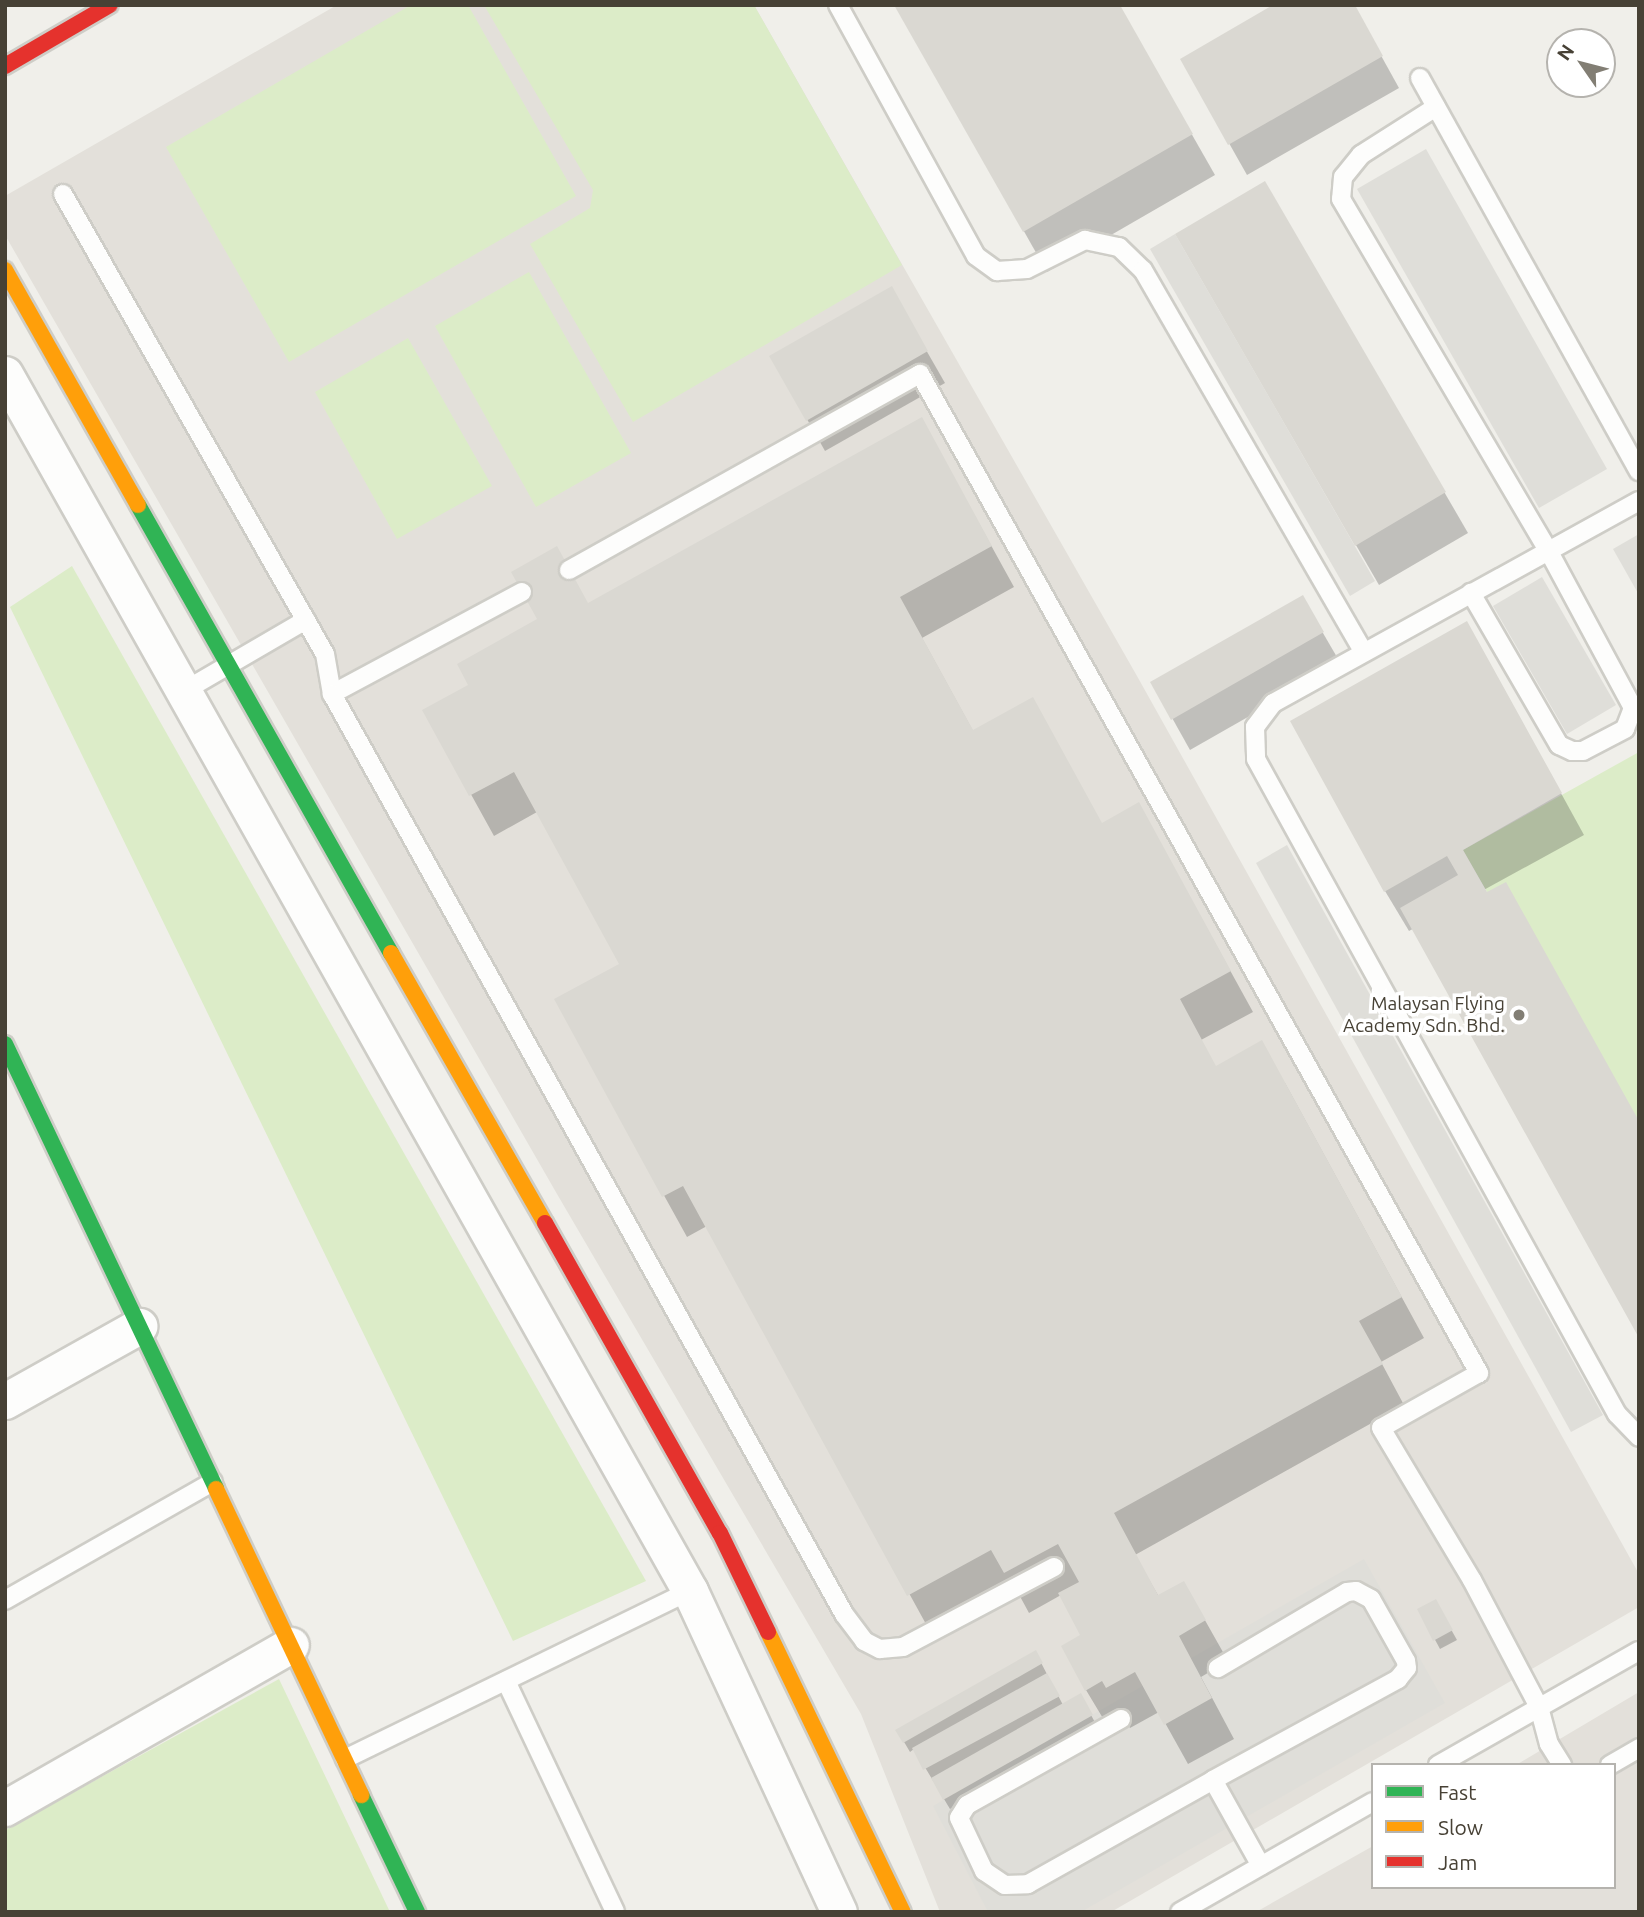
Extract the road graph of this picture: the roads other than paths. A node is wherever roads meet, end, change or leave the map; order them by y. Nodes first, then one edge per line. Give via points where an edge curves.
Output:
1 (110, 5) edge
2 (838, 5) edge
3 (5, 66) edge
4 (1420, 78) dead end
5 (1436, 107) junction
6 (63, 194) dead end
7 (5, 270) edge
8 (5, 374) edge
9 (1639, 471) edge
10 (1639, 501) edge
11 (1548, 550) junction
12 (569, 570) dead end
13 (522, 592) dead end
14 (1471, 593) junction
15 (306, 620) junction
16 (1363, 651) junction
17 (228, 664) junction
18 (184, 691) junction
19 (331, 694) junction
20 (5, 1044) edge
21 (139, 1326) junction
22 (5, 1401) edge
23 (1639, 1437) edge
24 (213, 1482) junction
25 (1054, 1567) dead end
26 (690, 1591) junction
27 (5, 1600) edge
28 (291, 1645) junction
29 (1639, 1651) edge
30 (1218, 1668) dead end
31 (506, 1681) junction
32 (1539, 1707) junction
33 (1121, 1719) dead end
34 (1639, 1748) edge
35 (345, 1759) junction
36 (1441, 1763) edge
37 (1561, 1763) edge
38 (1613, 1763) edge
39 (1213, 1780) junction
40 (1371, 1803) edge
41 (5, 1808) edge
42 (1261, 1866) junction
43 (417, 1912) edge
44 (615, 1912) edge
45 (839, 1912) edge
46 (903, 1912) edge
47 (1180, 1912) edge

1 - 3 street
2 - 16 lane via 976,256 997,271 1027,269 1085,240 1119,247 1143,270
4 - 5 lane
5 - 9 lane
5 - 11 lane via 1361,155 1343,177 1341,199
6 - 15 lane
7 - 17 street
8 - 18 street
10 - 11 lane
11 - 14 lane
11 - 14 lane via 1633,708 1625,729 1583,751 1559,745
12 - 32 lane via 920,374 1479,1373 1381,1428 1472,1580
13 - 19 lane
14 - 16 lane
15 - 17 lane
15 - 19 lane via 326,654
16 - 23 lane via 1273,703 1255,727 1256,759 1617,1414
17 - 18 lane
17 - 46 street via 720,1534
18 - 26 street
19 - 25 lane via 837,1602 864,1642 880,1649 903,1647
20 - 21 street
21 - 22 street
21 - 24 street
24 - 27 lane
24 - 28 street
26 - 31 lane
26 - 45 street
28 - 35 street
28 - 41 street
29 - 32 lane
30 - 39 lane via 1347,1592 1356,1591 1371,1599 1407,1668 1398,1679
31 - 35 lane
31 - 44 lane
32 - 36 lane
32 - 37 lane via 1549,1744
33 - 39 lane via 967,1805 959,1818 984,1871 1005,1885 1028,1884
34 - 38 lane
35 - 43 street
39 - 42 lane
40 - 42 lane
42 - 47 lane

